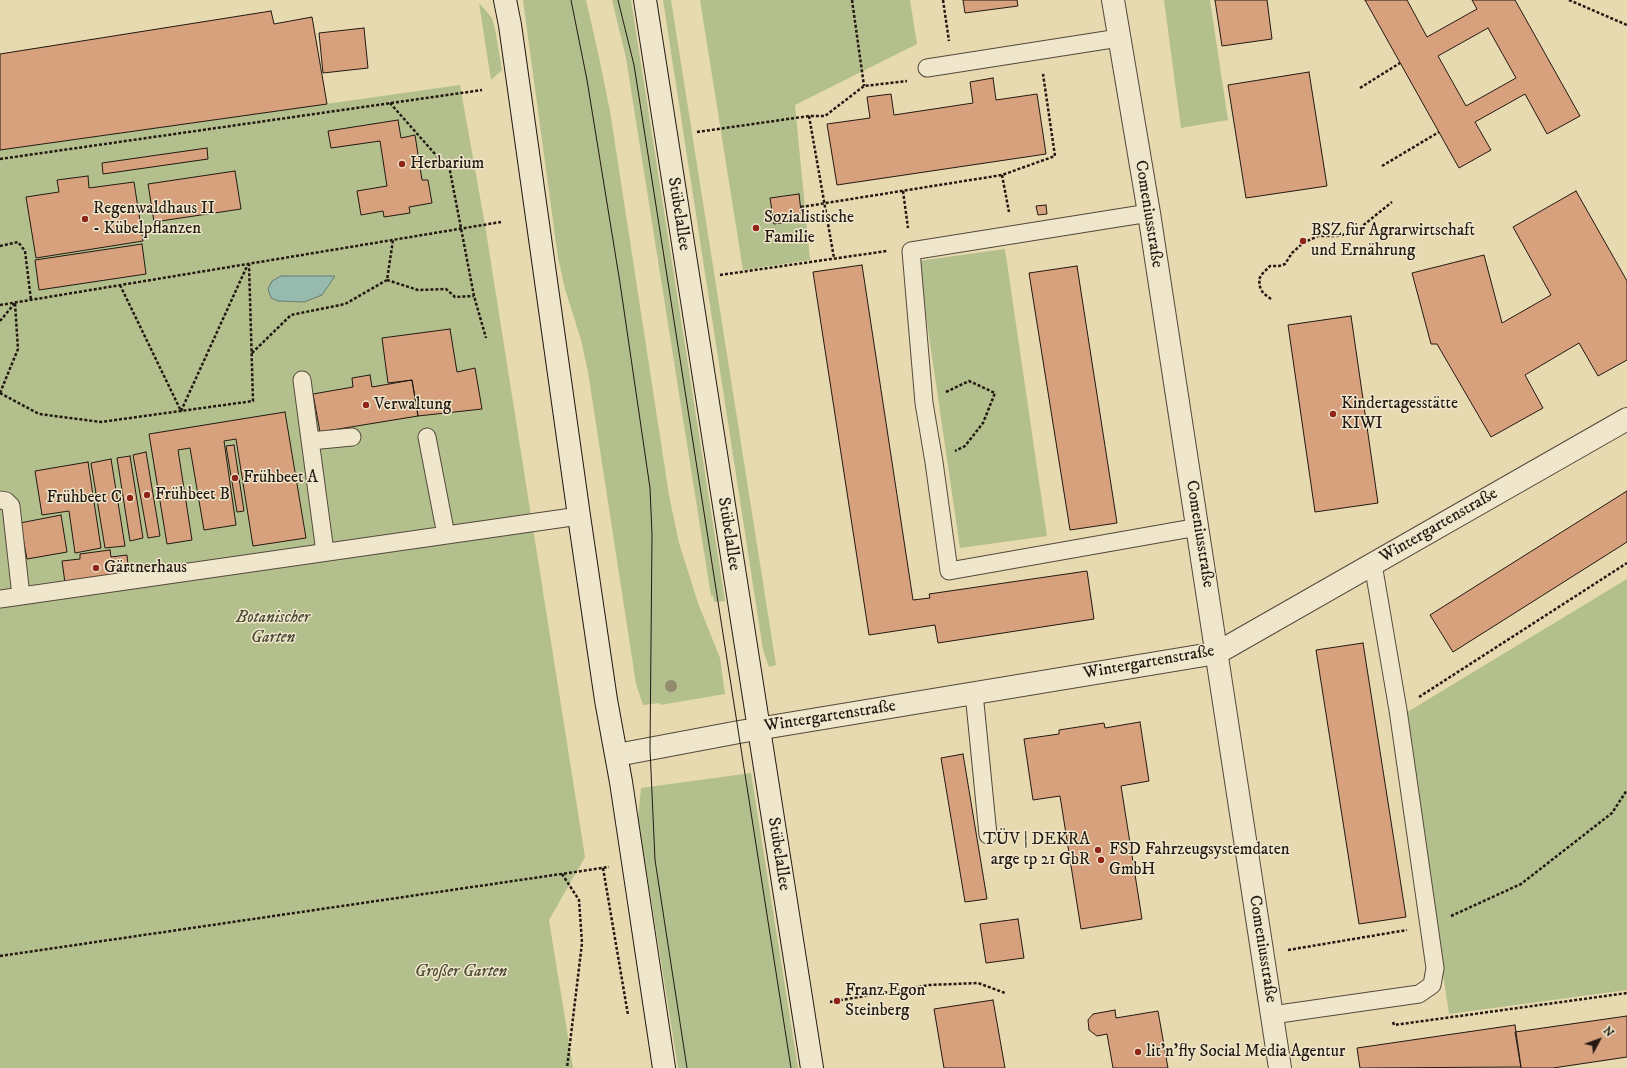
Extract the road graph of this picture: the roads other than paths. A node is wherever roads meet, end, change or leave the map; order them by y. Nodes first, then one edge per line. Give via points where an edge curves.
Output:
1 (505, 0) edge
2 (645, 0) edge
3 (1113, 0) edge
4 (1119, 38) junction
5 (928, 68) dead end
6 (1149, 213) junction
7 (302, 380) dead end
8 (1627, 419) edge
9 (427, 436) dead end
10 (352, 437) dead end
11 (310, 441) junction
12 (0, 500) edge
13 (579, 516) junction
14 (1198, 527) junction
15 (446, 535) junction
16 (325, 552) junction
17 (1372, 564) junction
18 (21, 596) junction
19 (0, 599) edge
20 (1217, 653) junction
21 (974, 693) junction
22 (759, 729) junction
23 (617, 755) junction
24 (988, 836) dead end
25 (1272, 1015) junction
26 (664, 1068) edge
27 (812, 1068) edge
28 (1280, 1068) edge

1 - 13 street
2 - 22 street, Stübelallee
3 - 4 street, Comeniusstraße
4 - 5 lane
4 - 6 street, Comeniusstraße
6 - 14 street, Comeniusstraße
6 - 14 lane via 911,250 924,403 949,571
7 - 11 lane
8 - 17 street, Wintergartenstraße
9 - 15 lane
10 - 11 lane
11 - 16 lane
12 - 18 lane via 11,506
13 - 15 lane
13 - 23 street via 606,700
14 - 20 street, Comeniusstraße
15 - 16 lane
16 - 18 lane
17 - 20 street, Wintergartenstraße
17 - 25 lane via 1398,710 1435,968 1432,985 1419,994
18 - 19 lane
20 - 21 street, Wintergartenstraße
20 - 25 street, Comeniusstraße
21 - 22 street, Wintergartenstraße
21 - 24 lane
22 - 23 street, Wintergartenstraße
22 - 27 street, Stübelallee
23 - 26 street
25 - 28 street, Comeniusstraße

